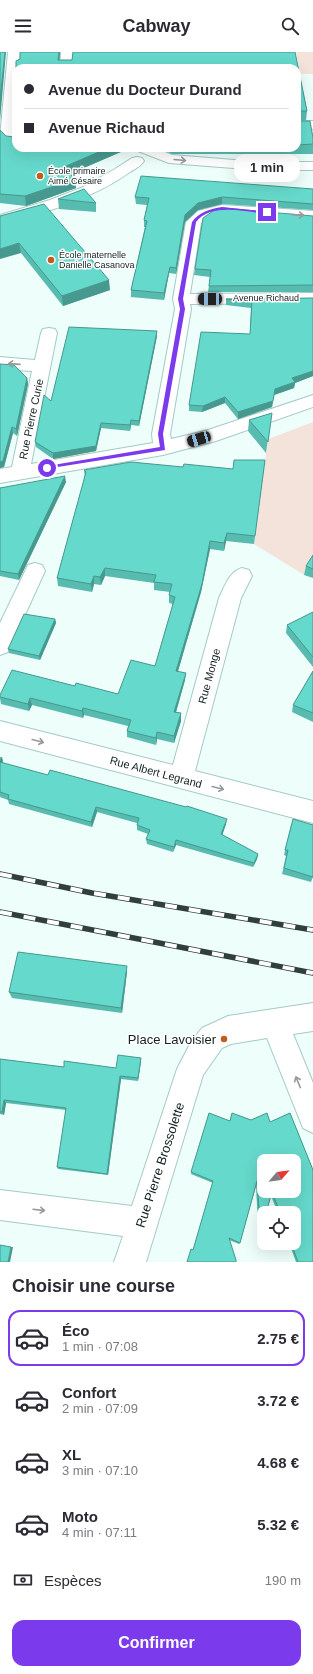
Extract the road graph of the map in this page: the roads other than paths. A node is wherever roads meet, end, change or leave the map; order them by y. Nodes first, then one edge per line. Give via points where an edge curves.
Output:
1 (14, 52) edge
2 (68, 52) edge
3 (13, 64) edge
4 (66, 64) edge
5 (12, 76) edge
6 (301, 125) edge
7 (313, 125) edge
8 (12, 140) edge
9 (135, 152) edge
10 (106, 164) dead end
11 (313, 166) edge
12 (0, 207) edge
13 (313, 216) edge
14 (0, 220) edge
15 (313, 298) edge
16 (181, 299) junction
17 (49, 333) dead end
18 (0, 363) edge
19 (42, 366) junction
20 (313, 401) edge
21 (163, 448) junction
22 (20, 473) junction
23 (0, 476) edge
24 (35, 571) dead end
25 (242, 576) dead end
26 (0, 646) edge
27 (0, 732) edge
28 (181, 779) junction
29 (313, 812) edge
30 (313, 1017) edge
31 (275, 1024) junction
32 (313, 1118) edge
33 (0, 1205) edge
34 (141, 1223) junction
35 (130, 1262) edge

1 - 3 street
2 - 4 street
5 - 8 street via 7,137
6 - 7 street
9 -> 11 street via 169,159 259,166
9 - 14 street via 111,179 56,203
10 - 12 street via 71,184
16 -> 13 street via 194,222 199,216 222,209
15 - 16 street, Avenue Richaud
16 - 21 street via 183,309 161,434
17 - 19 street, Rue Pierre Curie
19 -> 18 street, Rue Pierre Curie
19 - 22 street, Rue Pierre Curie
20 - 21 street via 209,436
21 - 22 street
22 - 23 street
24 - 26 street
25 - 28 street, Rue Monge via 230,598
27 -> 28 street, Rue Albert Legrand
28 -> 29 street, Rue Albert Legrand
30 - 31 street
32 -> 31 street
31 - 34 street, Rue Pierre Brossolette via 228,1030 212,1038 201,1052 191,1068
33 -> 34 street
34 - 35 street, Rue Pierre Brossolette

